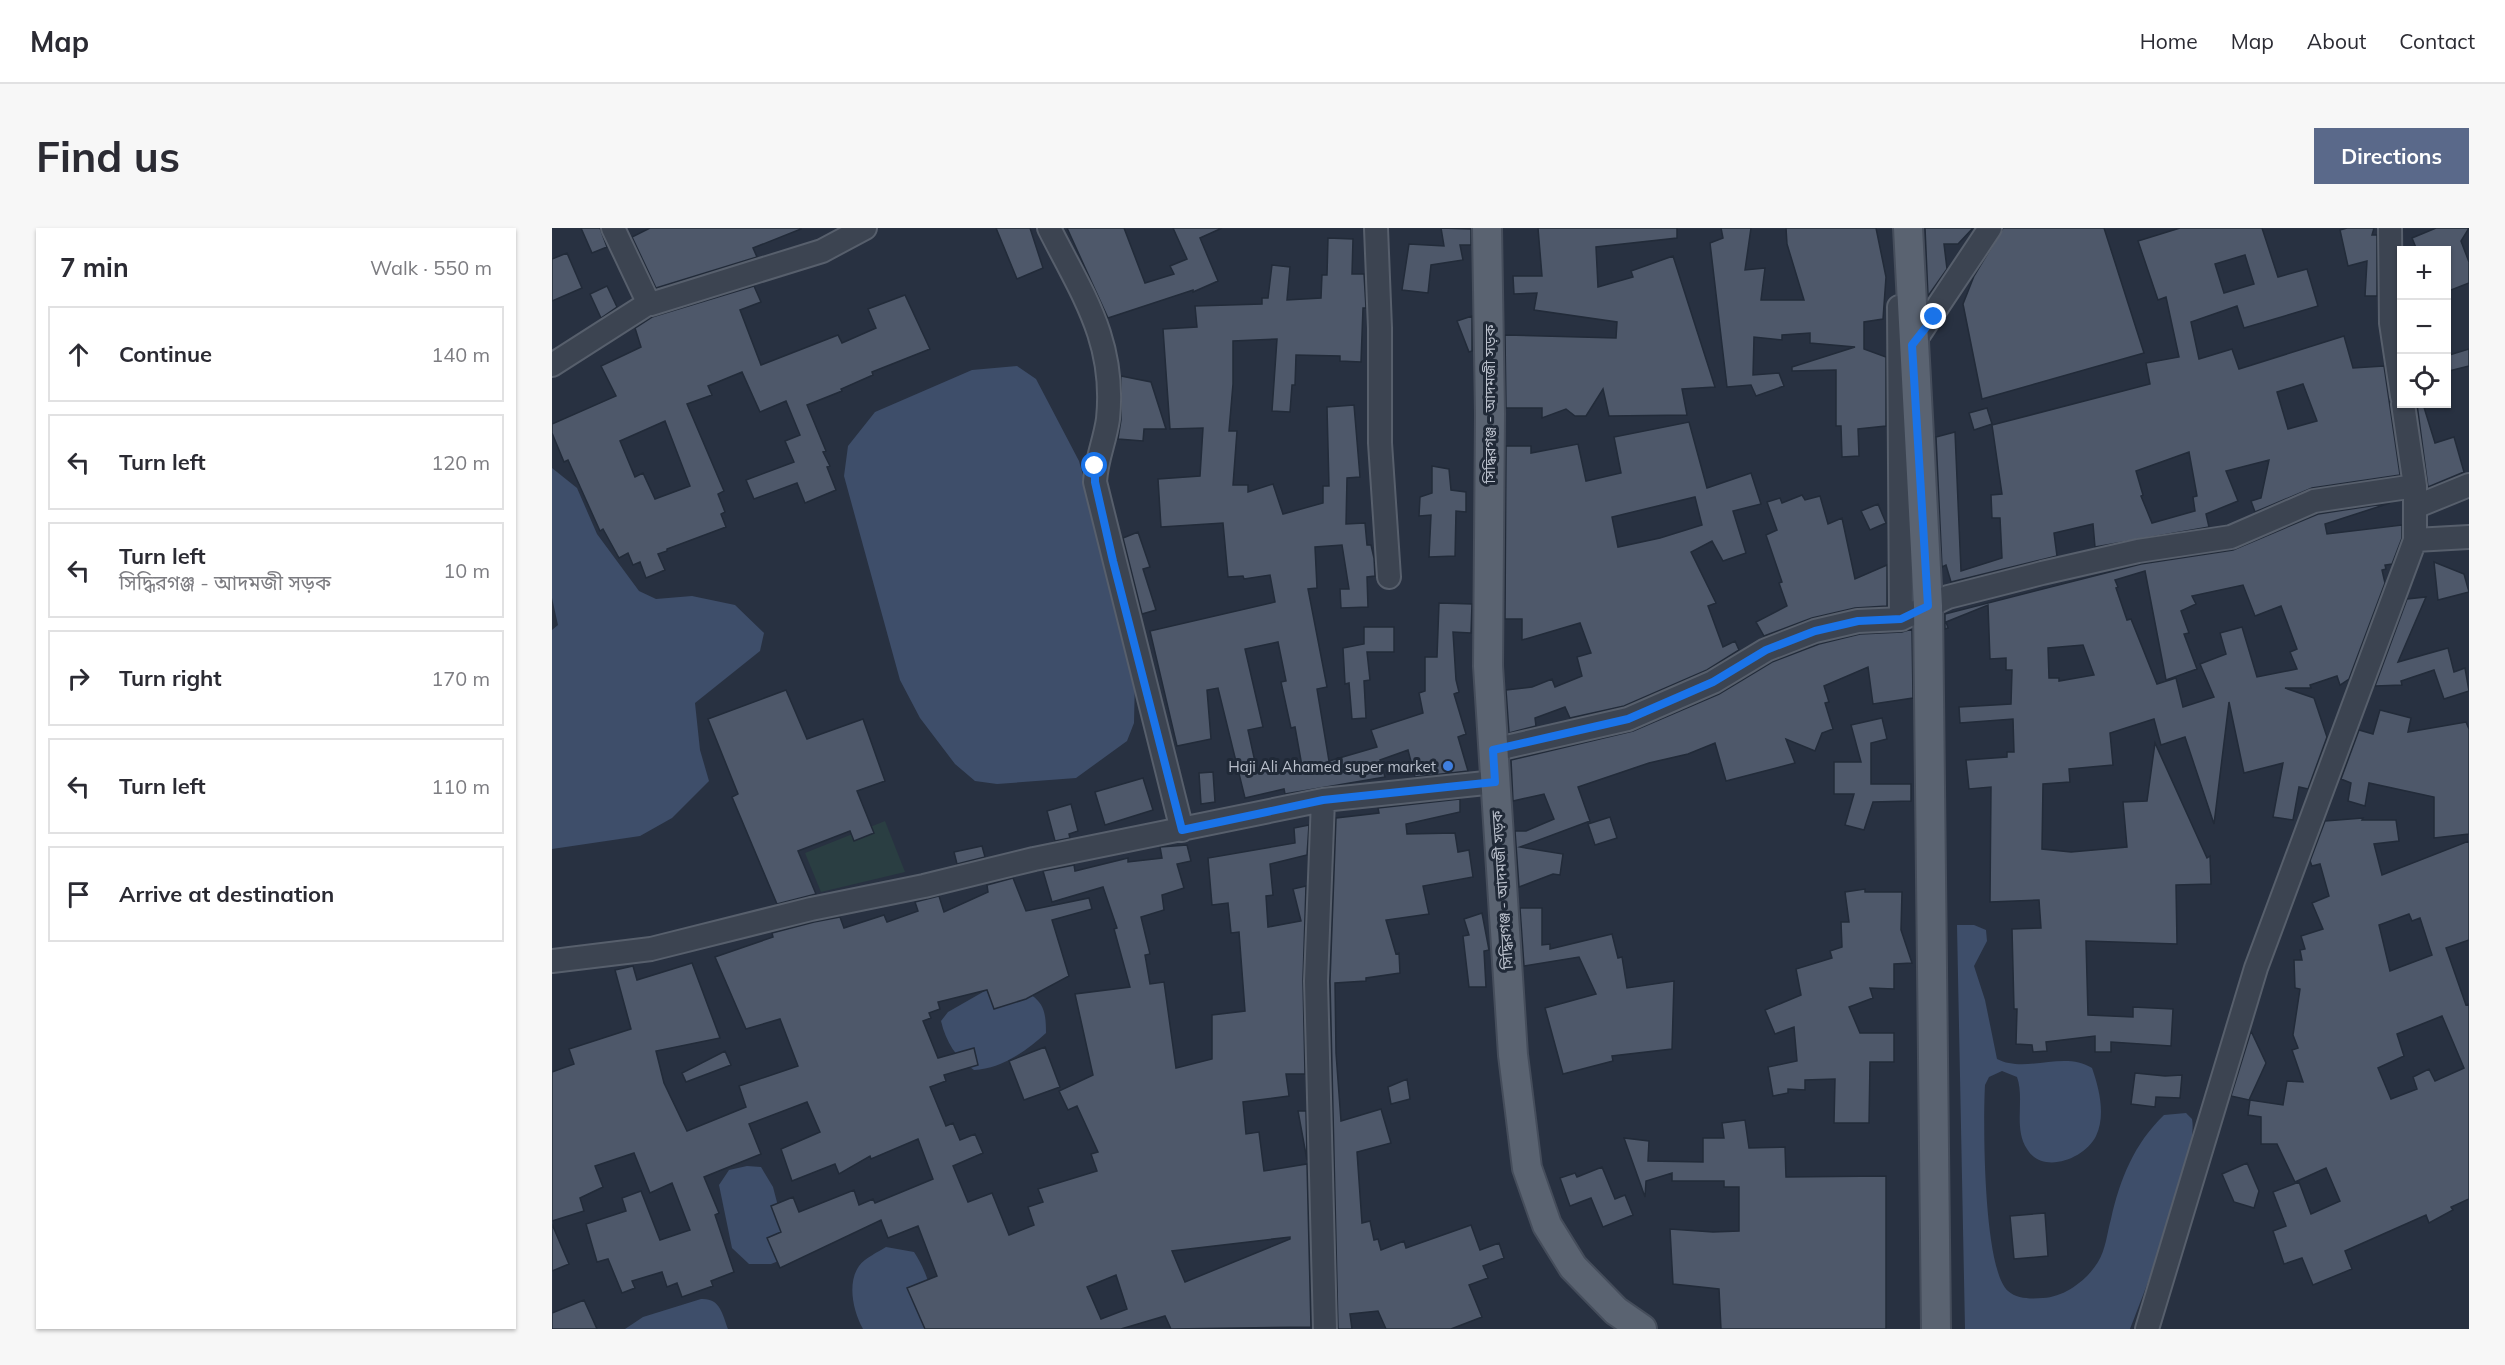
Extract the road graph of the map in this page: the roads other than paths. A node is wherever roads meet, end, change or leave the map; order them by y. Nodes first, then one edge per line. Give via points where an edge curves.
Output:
1 (613, 228) edge
2 (865, 228) edge
3 (1049, 228) edge
4 (1376, 228) edge
5 (1487, 228) edge
6 (1897, 228) edge
7 (1908, 228) edge
8 (1990, 228) edge
9 (2390, 228) edge
10 (649, 303) junction
11 (1912, 345) junction
12 (2397, 363) edge
13 (552, 365) edge
14 (2404, 408) edge
15 (2469, 485) edge
16 (2415, 497) junction
17 (2415, 540) junction
18 (2465, 542) edge
19 (1389, 577) dead end
20 (1928, 606) junction
21 (1901, 619) junction
22 (1493, 750) junction
23 (1495, 782) junction
24 (1323, 800) junction
25 (1182, 830) junction
26 (552, 961) edge
27 (1320, 1327) edge
28 (1642, 1329) edge
29 (1936, 1329) edge
30 (2146, 1329) edge

1 - 10 street
2 - 10 street via 822,250
3 - 25 street via 1102,338 1108,417 1104,444 1095,466 1095,482
4 - 19 street via 1380,443
5 - 22 main road, সিদ্ধিরগঞ্জ - আদমজী সড়ক via 1488,666
6 - 21 street
7 - 11 main road
8 - 11 street
9 - 12 street via 2391,323
10 - 13 street
11 - 20 main road
14 - 16 street
15 - 16 street
16 - 17 street
16 - 20 street via 2314,501 2231,537 2138,551 1948,597
17 - 18 street
17 - 30 street via 2256,968
20 - 21 street
20 - 29 main road
21 - 22 street via 1858,621 1815,631 1766,650 1713,682 1628,719
22 - 23 main road, সিদ্ধিরগঞ্জ - আদমজী সড়ক
23 - 24 street
23 - 28 main road, সিদ্ধিরগঞ্জ - আদমজী সড়ক via 1513,1055 1527,1168 1547,1225 1573,1267 1616,1311
24 - 25 street
24 - 27 street via 1316,981
25 - 26 street via 1034,859 651,949

